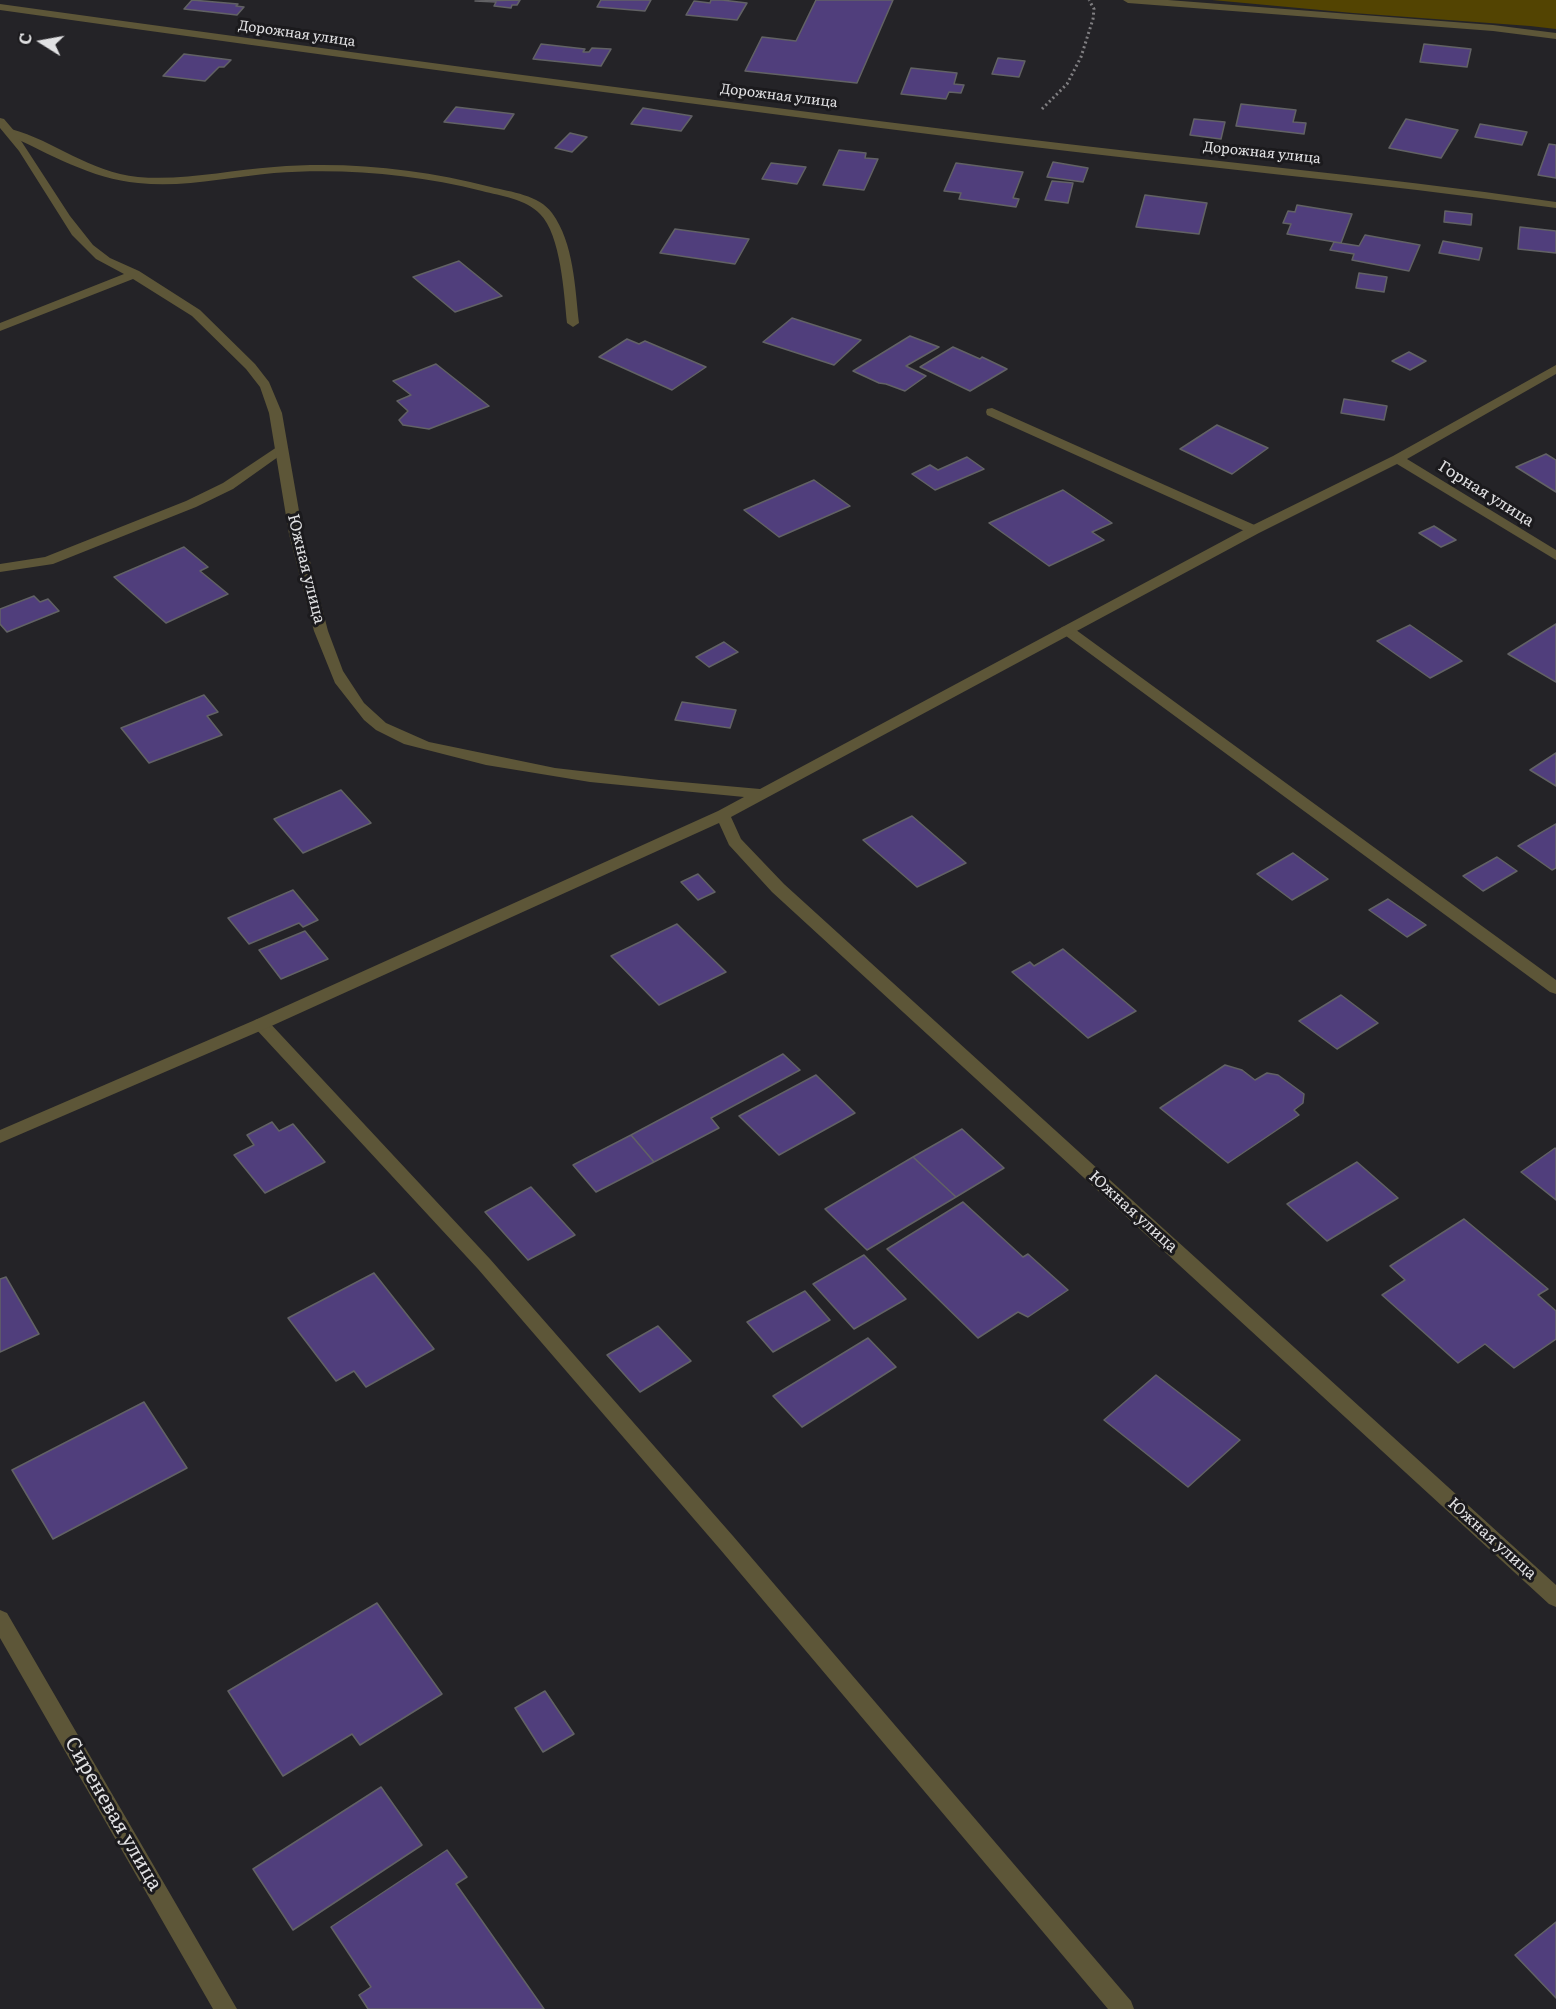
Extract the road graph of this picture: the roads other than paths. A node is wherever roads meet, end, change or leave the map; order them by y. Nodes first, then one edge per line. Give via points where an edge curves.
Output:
1 (1128, 0) edge
2 (0, 7) edge
3 (1556, 36) edge
4 (0, 122) edge
5 (11, 132) junction
6 (1556, 205) edge
7 (135, 274) junction
8 (573, 323) dead end
9 (0, 327) edge
10 (1556, 369) edge
11 (992, 412) dead end
12 (280, 449) junction
13 (1398, 459) junction
14 (1254, 530) junction
15 (1556, 556) edge
16 (0, 568) edge
17 (1066, 630) junction
18 (764, 794) junction
19 (723, 815) junction
20 (1556, 988) edge
21 (261, 1024) junction
22 (0, 1137) edge
23 (1556, 1598) edge
24 (0, 1619) edge
25 (226, 2009) edge
26 (1123, 2009) edge

1 - 3 street
2 - 6 street, Дорожная улица via 993,138 1417,185
4 - 5 street, Южная улица
5 - 7 street, Южная улица via 80,236 104,259
5 - 8 street via 101,172 138,180 349,169 443,179 506,194 548,214 568,278
7 - 9 street
7 - 12 street, Южная улица via 194,311 252,368 270,395
10 - 13 street
11 - 14 street
12 - 16 street via 228,486 191,504 48,561
12 - 18 street, Южная улица via 302,562 333,664 357,704 379,725 442,751 563,774
13 - 14 street
13 - 15 street, Горная улица
14 - 17 street
17 - 18 street
17 - 20 street
18 - 19 street
19 - 21 street
19 - 23 street, Южная улица via 734,841 778,888
21 - 22 street
21 - 26 street via 484,1264
24 - 25 street, Сиреневая улица

